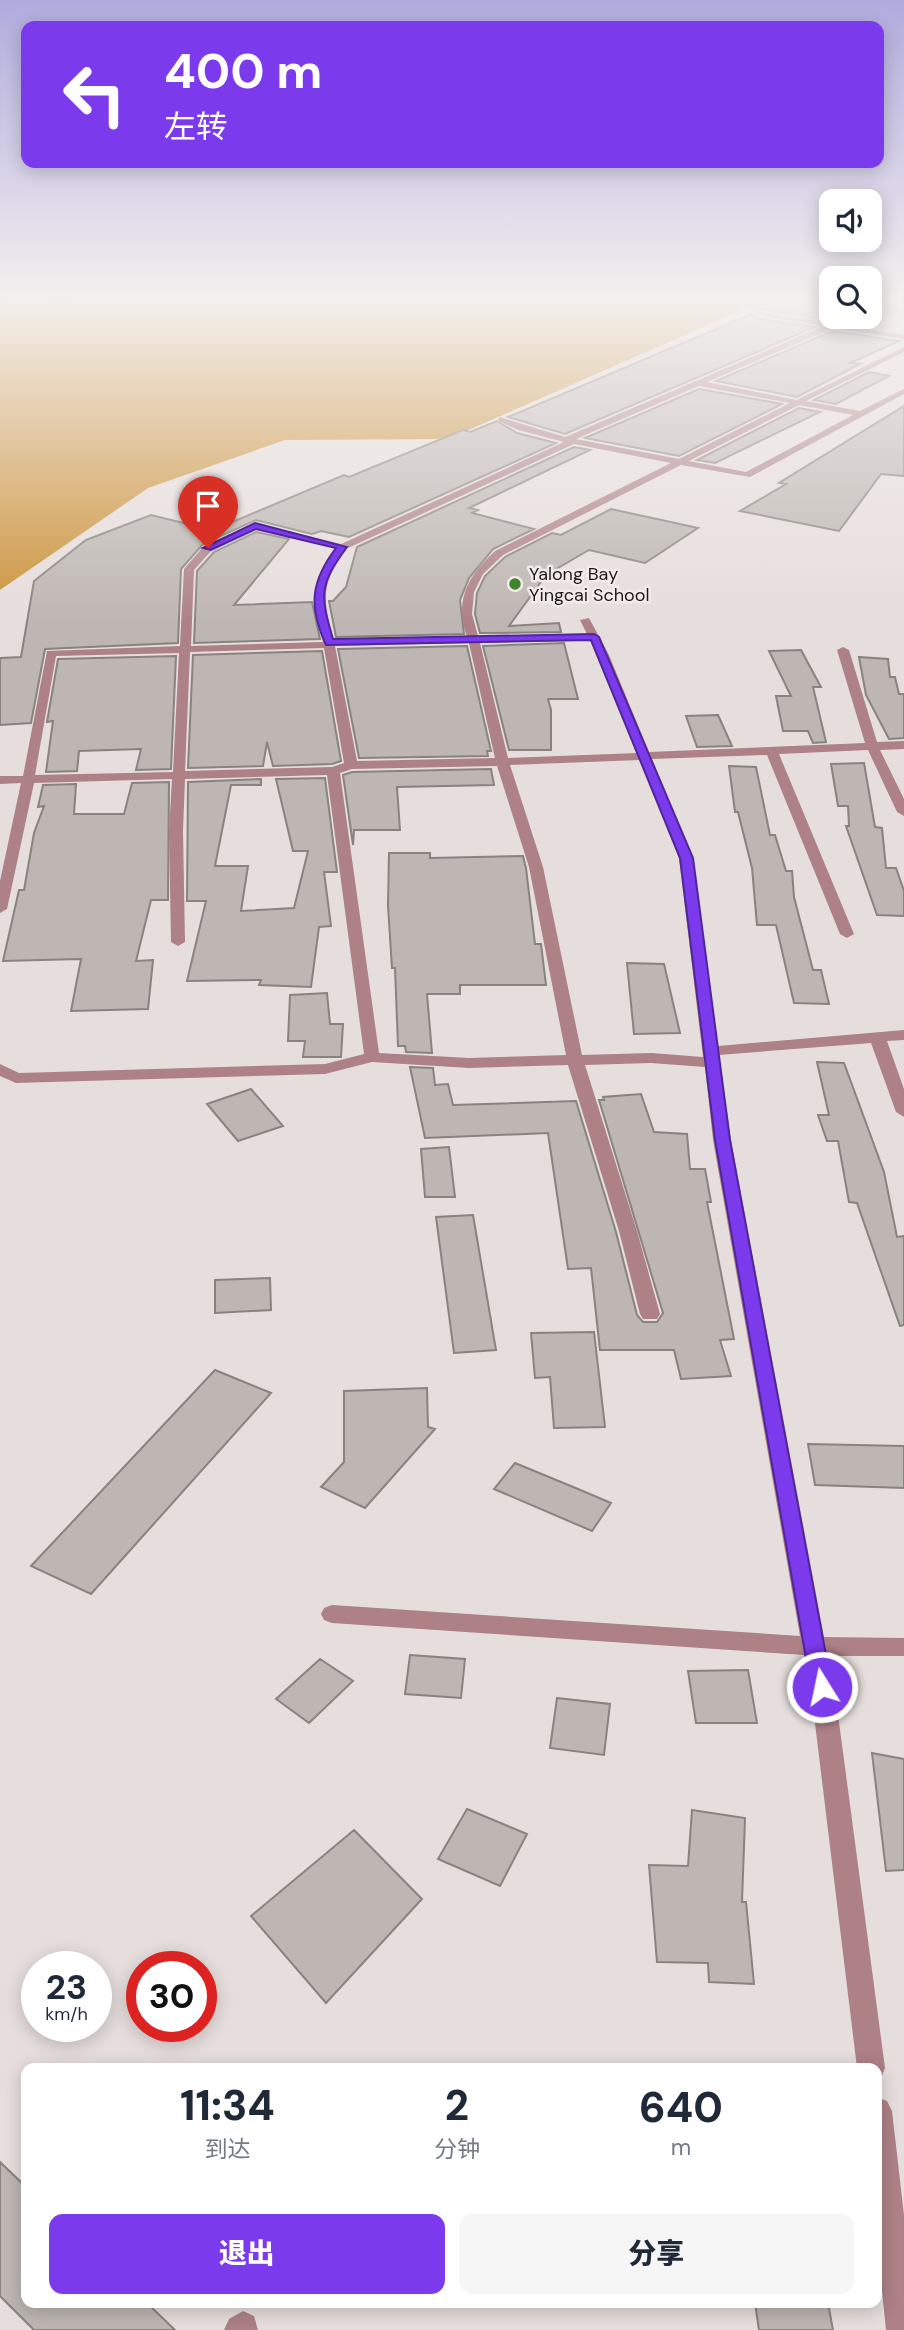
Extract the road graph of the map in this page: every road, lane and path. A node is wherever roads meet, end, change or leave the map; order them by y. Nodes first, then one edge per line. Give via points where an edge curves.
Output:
1 (644, 407) edge
2 (792, 407) edge
3 (820, 407) edge
4 (874, 407) edge
5 (860, 414) junction
6 (502, 419) dead end
7 (570, 440) junction
8 (678, 461) junction
9 (342, 547) junction
10 (474, 640) junction
11 (329, 644) junction
12 (184, 649) junction
13 (842, 650) dead end
14 (904, 745) edge
15 (872, 746) junction
16 (772, 751) junction
17 (645, 757) junction
18 (503, 762) junction
19 (351, 765) junction
20 (333, 771) junction
21 (180, 775) junction
22 (29, 779) junction
23 (0, 780) edge
24 (904, 812) edge
25 (0, 909) edge
26 (847, 934) dead end
27 (178, 942) dead end
28 (904, 1035) edge
29 (877, 1037) junction
30 (373, 1057) junction
31 (712, 1057) junction
32 (575, 1060) junction
33 (0, 1069) edge
34 (904, 1112) edge
35 (650, 1314) dead end
36 (332, 1614) dead end
37 (814, 1646) junction
38 (904, 1647) edge
39 (870, 2063) edge
40 (882, 2155) edge
41 (902, 2330) edge

1 - 7 street
2 - 8 street
3 - 5 street
4 - 5 street
5 - 8 street via 747,475
6 - 7 street
7 - 8 street
7 - 9 street
8 - 10 street via 499,553 477,571 467,593 466,621
9 - 11 street via 325,570 317,603
9 - 12 street via 255,526 208,548 189,569
10 - 11 street
10 - 17 street via 590,629
10 - 18 street
11 - 12 street
11 - 19 street
12 - 21 street
12 - 22 street via 51,653
13 - 15 street
14 - 15 street
15 - 16 street
15 - 24 street
16 - 17 street
16 - 26 street
17 - 18 street
17 - 31 street via 686,858
18 - 19 street
18 - 32 street via 536,867
19 - 20 street
20 - 21 street
20 - 30 street
21 - 22 street
21 - 27 street
22 - 23 street
22 - 25 street
28 - 29 street
29 - 31 street
29 - 34 street
30 - 32 street via 469,1063
30 - 33 street via 325,1069 16,1078
31 - 32 street
31 - 37 street via 722,1140
32 - 35 street
36 - 37 street
37 - 38 street
37 - 39 street
40 - 41 street

